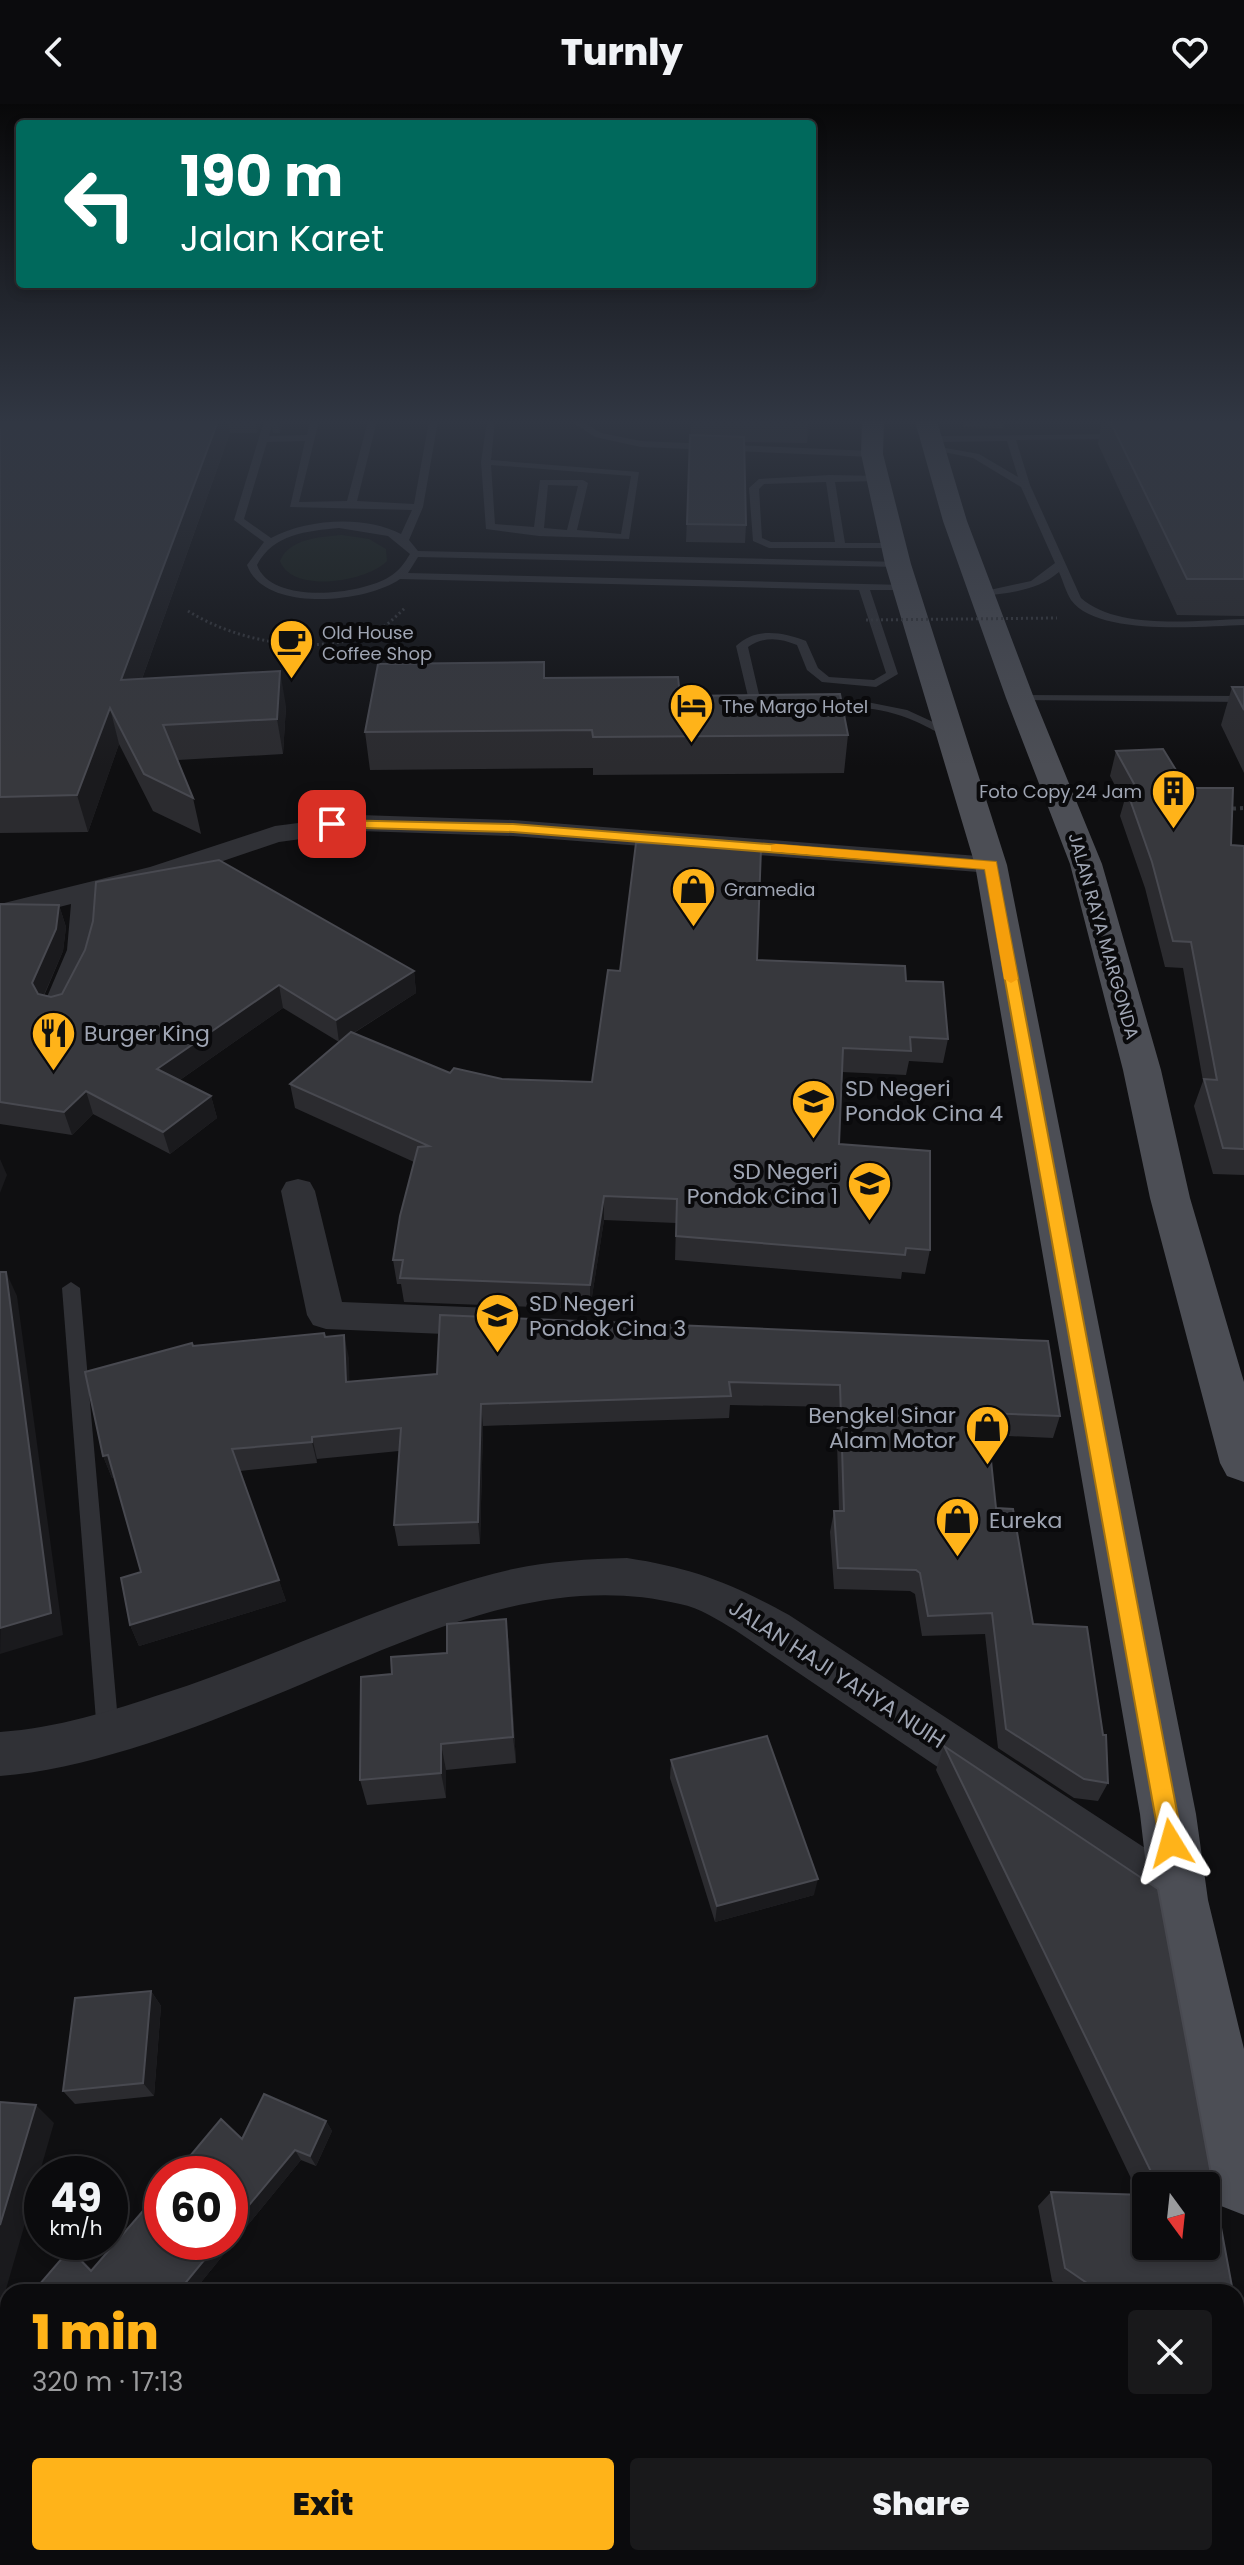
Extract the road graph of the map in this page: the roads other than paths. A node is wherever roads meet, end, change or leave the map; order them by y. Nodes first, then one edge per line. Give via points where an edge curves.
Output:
1 (261, 536) edge
2 (289, 536) edge
3 (394, 536) edge
4 (405, 536) edge
5 (584, 536) edge
6 (757, 536) edge
7 (839, 536) edge
8 (883, 536) edge
9 (962, 536) edge
10 (1048, 536) edge
11 (404, 539) junction
12 (270, 542) junction
13 (841, 546) junction
14 (415, 554) junction
15 (579, 555) junction
16 (1060, 564) junction
17 (401, 576) junction
18 (889, 587) junction
19 (981, 593) junction
20 (1244, 622) edge
21 (1020, 698) junction
22 (1244, 699) edge
23 (781, 712) edge
24 (805, 712) edge
25 (951, 733) junction
26 (991, 865) junction
27 (86, 892) junction
28 (0, 913) edge
29 (58, 1007) edge
30 (298, 1191) dead end
31 (71, 1288) dead end
32 (530, 1324) edge
33 (1244, 1463) edge
34 (108, 1733) junction
35 (0, 1754) edge
36 (1179, 1900) junction
37 (1244, 2183) edge

1 - 12 lane
2 - 12 lane
3 - 11 lane
4 - 11 lane
5 - 15 lane
6 - 13 lane via 769,545
7 - 13 lane
8 - 18 main road
9 - 19 main road, JALAN RAYA MARGONDA
10 - 16 lane
11 - 14 lane
12 - 17 lane via 256,553 252,565 257,577 296,593 353,593
13 - 18 lane
14 - 15 lane
14 - 17 lane via 413,565
15 - 18 lane via 750,563
16 - 19 lane via 1051,575 1026,587
16 - 20 lane via 1080,606 1101,618
17 - 18 lane
18 - 23 lane via 892,674 876,684 826,680 813,670 802,643 782,635 750,638 742,646 756,705
18 - 25 main road
19 - 21 main road, JALAN RAYA MARGONDA
21 - 22 lane
21 - 33 main road, JALAN RAYA MARGONDA via 1086,864
24 - 25 lane via 835,703 866,703 909,713
25 - 26 main road
26 - 27 street via 513,828 360,823 275,834
26 - 36 main road via 1060,1346 1168,1814
27 - 28 street
27 - 29 street via 85,945
30 - 32 street via 326,1315
31 - 34 lane
34 - 35 street, JALAN HAJI YAHYA NUIH
34 - 36 street, JALAN HAJI YAHYA NUIH via 237,1690 457,1603 538,1583 593,1577 678,1584 719,1598 773,1629
36 - 37 main road

